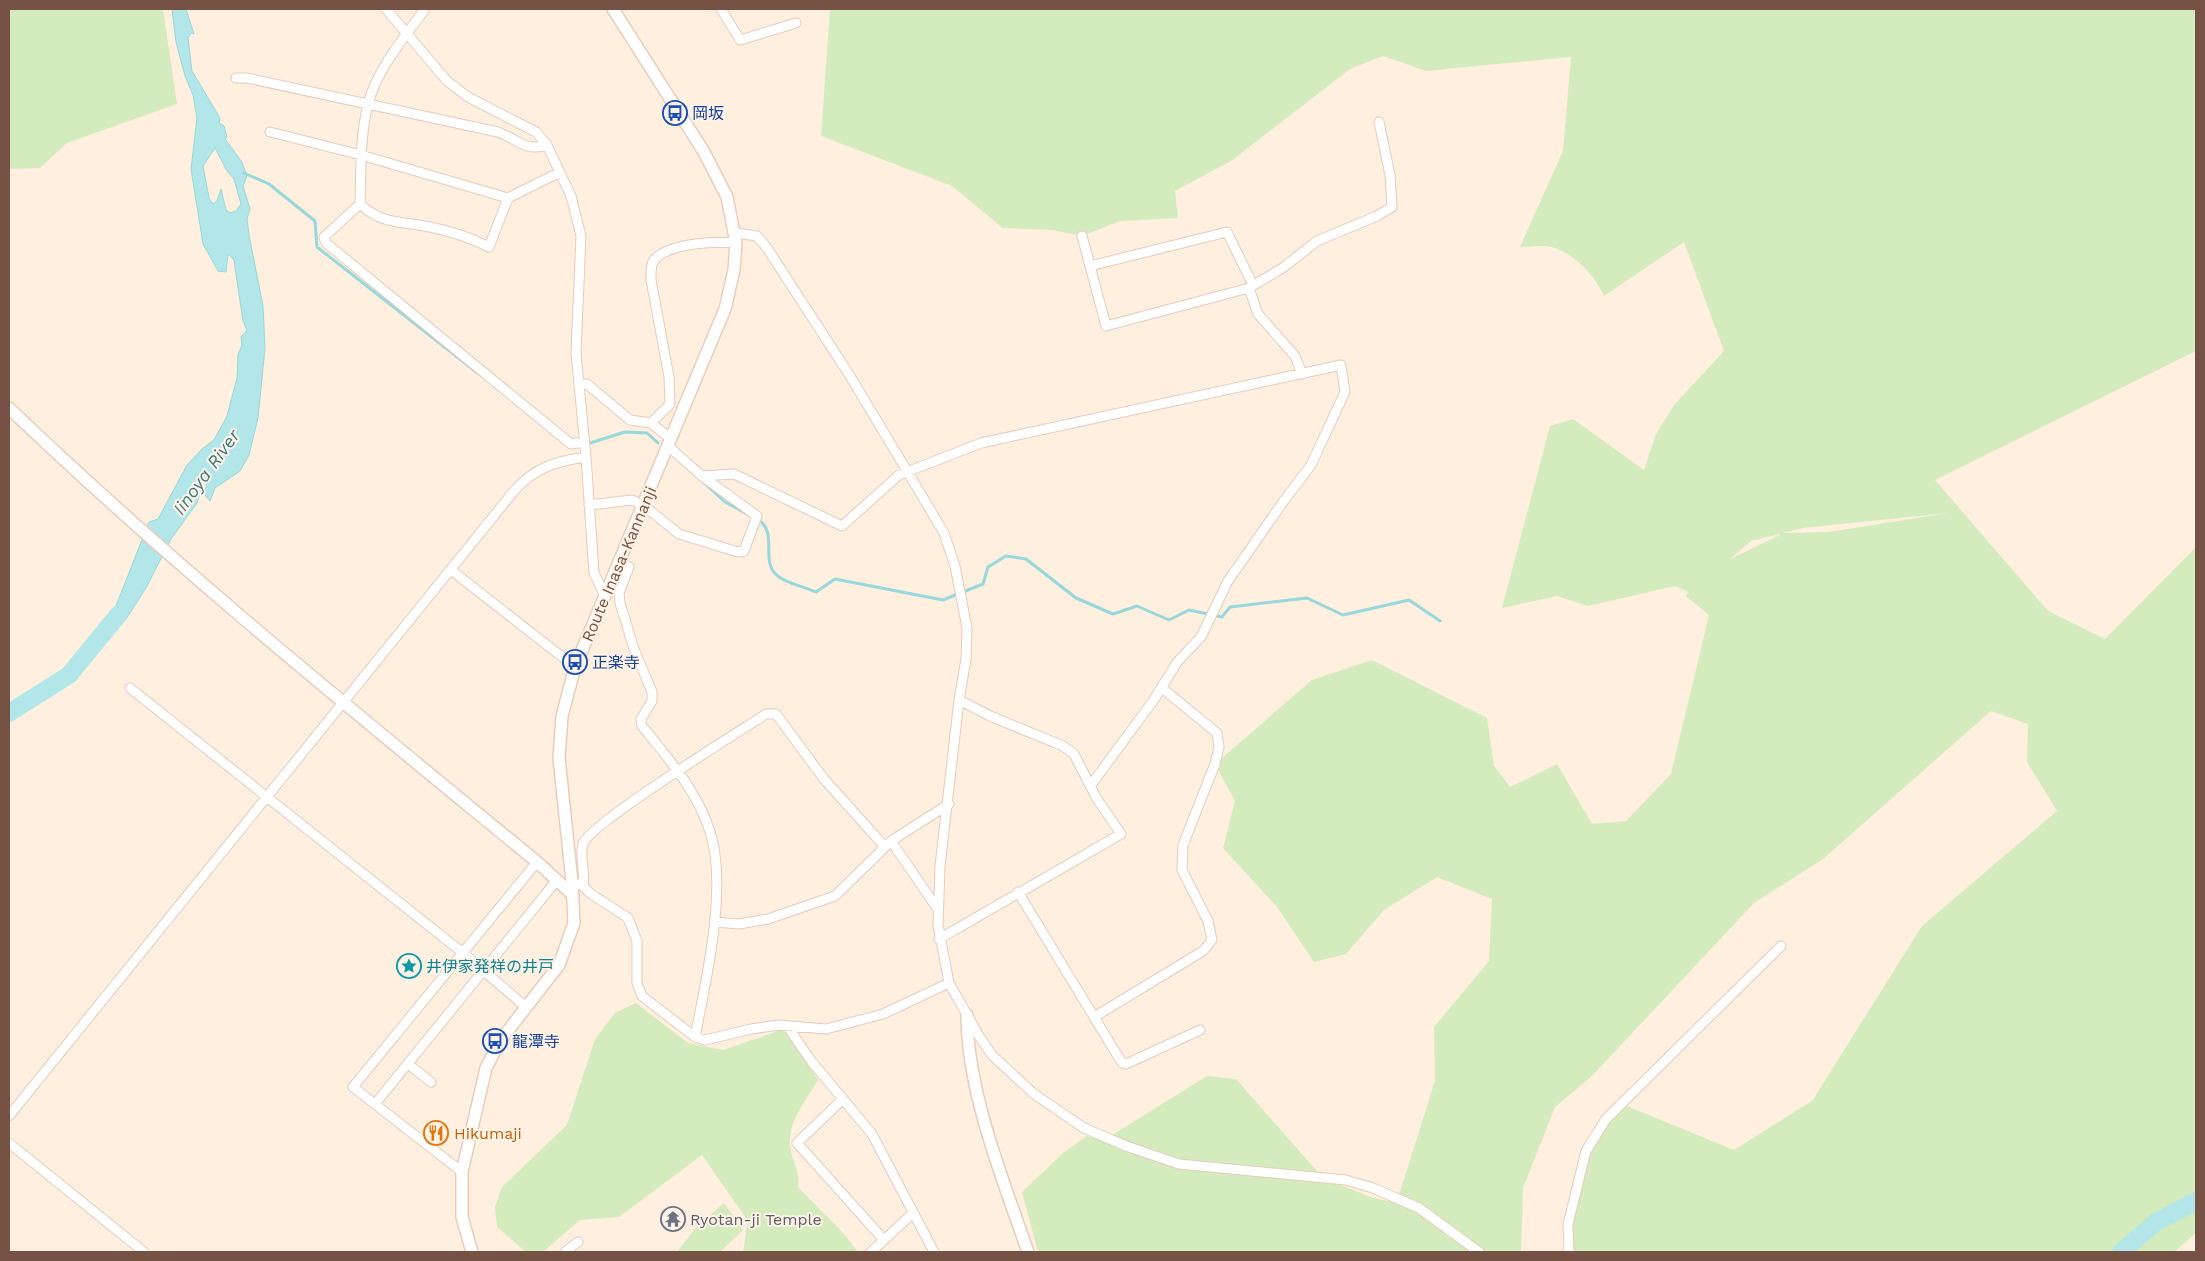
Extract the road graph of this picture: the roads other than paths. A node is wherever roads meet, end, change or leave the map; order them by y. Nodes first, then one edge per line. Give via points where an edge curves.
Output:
1 (386, 9) edge
2 (425, 9) edge
3 (613, 9) edge
4 (721, 9) edge
5 (796, 23) dead end
6 (408, 34) junction
7 (236, 78) dead end
8 (368, 104) junction
9 (1379, 122) dead end
10 (270, 132) dead end
11 (547, 146) junction
12 (361, 155) junction
13 (560, 172) junction
14 (508, 198) junction
15 (360, 204) junction
16 (1082, 236) dead end
17 (736, 238) junction
18 (1090, 266) junction
19 (1251, 287) junction
20 (1302, 374) junction
21 (579, 384) junction
22 (9, 408) edge
23 (651, 423) junction
24 (584, 442) junction
25 (670, 442) junction
26 (586, 457) junction
27 (907, 472) junction
28 (702, 476) junction
29 (589, 504) junction
30 (643, 505) junction
31 (619, 562) junction
32 (451, 570) junction
33 (605, 596) junction
34 (575, 667) junction
35 (130, 688) dead end
36 (1162, 688) junction
37 (959, 700) junction
38 (344, 703) junction
39 (678, 771) junction
40 (1091, 785) junction
41 (267, 798) junction
42 (949, 804) junction
43 (888, 844) junction
44 (537, 862) junction
45 (557, 880) junction
46 (578, 884) junction
47 (1018, 892) junction
48 (573, 895) junction
49 (937, 908) junction
50 (714, 922) junction
51 (939, 939) junction
52 (1781, 946) dead end
53 (462, 954) junction
54 (484, 972) junction
55 (950, 983) junction
56 (527, 1008) junction
57 (967, 1015) junction
58 (1094, 1017) junction
59 (787, 1026) junction
60 (1200, 1030) dead end
61 (695, 1036) junction
62 (408, 1064) junction
63 (431, 1082) dead end
64 (842, 1099) junction
65 (375, 1104) junction
66 (9, 1116) edge
67 (9, 1143) edge
68 (462, 1172) junction
69 (913, 1212) junction
70 (884, 1240) junction
71 (578, 1242) dead end
72 (144, 1252) edge
73 (472, 1252) edge
74 (565, 1252) edge
75 (871, 1252) edge
76 (934, 1252) edge
77 (1028, 1252) edge
78 (1479, 1252) edge
79 (1569, 1252) edge

1 - 6 street
2 - 6 street
3 - 17 main road, Route Inasa-Kannanji via 704,152 727,198
4 - 5 street via 740,40
6 - 8 street via 396,47
6 - 11 street via 447,81 468,97 523,123
7 - 8 street
8 - 11 street via 498,132 534,149
8 - 12 street
9 - 19 street via 1390,175 1392,207 1317,242
10 - 12 street
11 - 13 street
12 - 14 street
12 - 15 street
13 - 14 street
13 - 21 street via 571,196 581,236 576,353
14 - 15 street via 489,247 431,227 384,220
15 - 24 street via 324,237 326,244 571,444
16 - 18 street
17 - 23 street via 678,248 655,258 651,280 669,377 670,404
17 - 25 main road, Route Inasa-Kannanji via 734,270 725,309
17 - 27 street via 757,236 767,248 850,376
18 - 19 street via 1227,232
18 - 19 street via 1106,326
19 - 20 street via 1258,314 1295,356
20 - 27 street via 981,443
20 - 36 street via 1341,365 1345,392 1340,406 1311,465 1228,581 1201,637 1178,661
21 - 23 street via 587,384 630,420
21 - 24 street
22 - 38 main road via 133,525
23 - 25 street
24 - 26 street
25 - 28 street
25 - 30 main road, Route Inasa-Kannanji
26 - 29 street
26 - 32 street via 545,465 527,478
27 - 28 street via 892,480 842,526 734,474
27 - 37 street via 944,533 956,566 967,628
28 - 30 street via 757,516 744,551 679,534
29 - 30 street via 632,500
29 - 33 street via 594,573
30 - 31 main road, Route Inasa-Kannanji
31 - 33 main road, Route Inasa-Kannanji
31 - 39 street via 629,567 619,593 620,603 652,692 652,701 640,719 642,726
32 - 34 street
32 - 38 street
33 - 34 main road, Route Inasa-Kannanji
34 - 46 main road, Route Inasa-Kannanji via 564,705 559,758
35 - 41 street
36 - 40 street
36 - 58 street via 1217,733 1219,748 1215,764 1183,845 1182,870 1208,921 1212,940 1203,951
37 - 40 street via 1063,746 1074,754
37 - 42 street
38 - 41 street
38 - 44 main road
39 - 43 street via 766,714 776,714 824,779
39 - 46 street via 591,833 583,844 585,876
39 - 50 street via 702,810 711,832
40 - 47 street via 1096,799 1121,834
41 - 53 street
41 - 66 street
42 - 43 street
42 - 49 street
43 - 49 street
43 - 50 street via 835,896 768,919 739,924
44 - 45 main road
44 - 53 street
45 - 48 main road
45 - 54 street
46 - 48 main road, Route Inasa-Kannanji
46 - 61 street via 628,918 637,941 637,982 642,996
47 - 51 street
47 - 58 street
48 - 56 main road, Route Inasa-Kannanji via 574,923 559,965
49 - 51 street
50 - 61 street
51 - 55 street
52 - 79 street via 1606,1119 1586,1151 1568,1224
53 - 54 street
53 - 65 street via 353,1087
54 - 56 street
54 - 62 street
55 - 57 street
55 - 59 street via 883,1014 826,1029
56 - 68 main road, Route Inasa-Kannanji via 500,1041 486,1068
57 - 77 main road via 972,1073 1004,1184
57 - 78 street via 992,1055 1034,1094 1084,1128 1179,1164 1346,1180 1373,1188 1419,1208
58 - 60 street via 1122,1063 1126,1064
59 - 61 street via 751,1028 706,1040
59 - 64 street
62 - 63 street
62 - 65 street
64 - 69 street via 872,1134
64 - 70 street via 797,1143
65 - 68 street
67 - 72 street
68 - 73 main road, Route Inasa-Kannanji via 462,1217
69 - 70 street
69 - 76 street
70 - 75 street
71 - 74 street

